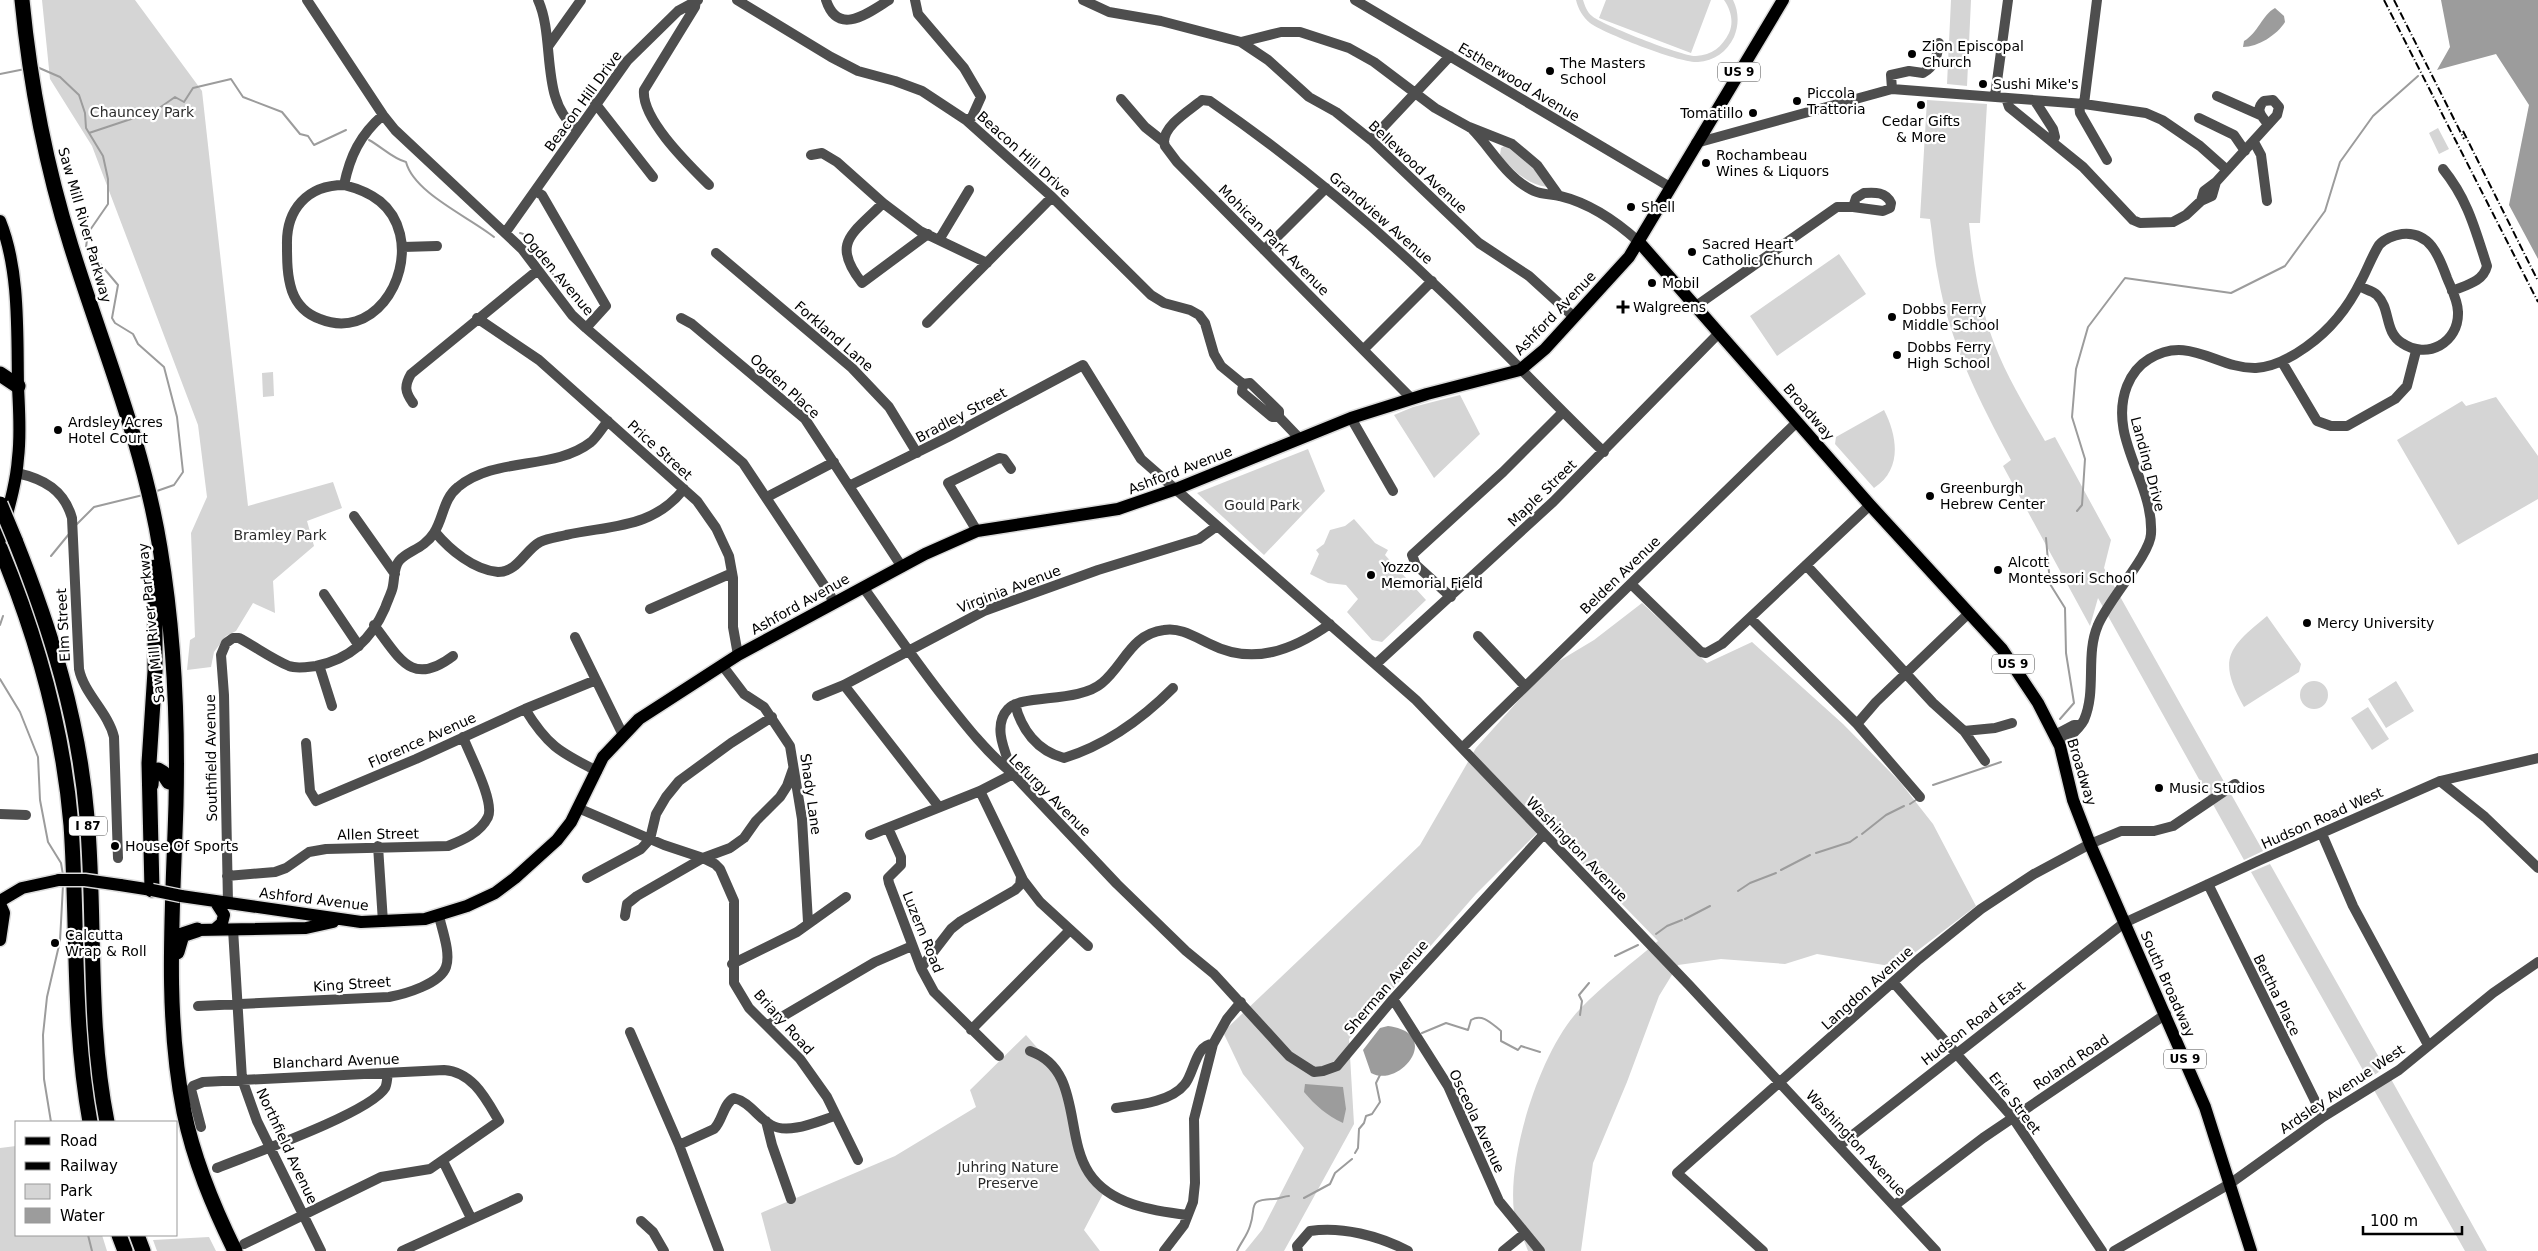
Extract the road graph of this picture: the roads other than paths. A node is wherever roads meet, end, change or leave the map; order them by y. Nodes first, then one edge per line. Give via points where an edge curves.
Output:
1 (14, 0) edge
2 (22, 0) edge
3 (307, 0) edge
4 (538, 0) edge
5 (581, 0) edge
6 (697, 0) edge
7 (737, 0) edge
8 (826, 0) edge
9 (889, 0) edge
10 (915, 0) edge
11 (1083, 0) edge
12 (1355, 0) edge
13 (1782, 0) edge
14 (2008, 0) edge
15 (2097, 0) edge
16 (1240, 42) junction
17 (1940, 43) dead end
18 (548, 45) junction
19 (1450, 56) junction
20 (25, 60) junction
21 (1892, 89) junction
22 (1415, 94) junction
23 (1995, 96) junction
24 (2217, 96) dead end
25 (2006, 98) junction
26 (1120, 99) dead end
27 (2035, 101) junction
28 (596, 103) junction
29 (2082, 104) junction
30 (383, 115) junction
31 (2260, 115) junction
32 (2199, 118) dead end
33 (966, 120) junction
34 (2268, 124) junction
35 (1469, 126) junction
36 (577, 129) junction
37 (1371, 140) junction
38 (1164, 142) junction
39 (2052, 142) junction
40 (2254, 142) junction
41 (1696, 143) junction
42 (2245, 151) junction
43 (811, 155) dead end
44 (2107, 160) dead end
45 (2443, 169) dead end
46 (2227, 170) junction
47 (653, 177) dead end
48 (344, 185) junction
49 (708, 185) dead end
50 (1670, 187) junction
51 (1326, 188) junction
52 (535, 190) junction
53 (968, 190) dead end
54 (1559, 196) junction
55 (1052, 197) junction
56 (2267, 201) dead end
57 (883, 203) junction
58 (1853, 207) dead end
59 (0, 221) edge
60 (505, 233) junction
61 (928, 234) junction
62 (938, 240) junction
63 (1639, 242) junction
64 (437, 246) dead end
65 (403, 247) junction
66 (1264, 250) junction
67 (716, 253) dead end
68 (987, 263) junction
69 (538, 270) junction
70 (1432, 281) junction
71 (2359, 286) junction
72 (2452, 291) junction
73 (1696, 306) junction
74 (1574, 317) junction
75 (477, 318) junction
76 (681, 318) dead end
77 (927, 323) dead end
78 (586, 328) junction
79 (1719, 333) junction
80 (1364, 349) junction
81 (2416, 351) junction
82 (2282, 362) junction
83 (1083, 365) joint
84 (1520, 370) junction
85 (0, 374) edge
86 (18, 386) junction
87 (1412, 399) junction
88 (413, 403) dead end
89 (1563, 412) junction
90 (1351, 418) junction
91 (608, 421) junction
92 (1798, 422) junction
93 (1300, 439) junction
94 (1604, 452) junction
95 (917, 453) junction
96 (834, 462) junction
97 (1011, 469) dead end
98 (16, 473) junction
99 (849, 486) junction
100 (1176, 488) junction
101 (684, 489) junction
102 (1392, 491) dead end
103 (767, 497) junction
104 (0, 504) edge
105 (148, 505) junction
106 (1870, 505) junction
107 (354, 516) dead end
108 (1217, 526) junction
109 (977, 531) junction
110 (435, 532) junction
111 (8, 540) edge
112 (0, 548) edge
113 (1806, 564) junction
114 (155, 566) junction
115 (902, 566) junction
116 (732, 573) junction
117 (395, 574) junction
118 (1631, 584) junction
119 (863, 587) junction
120 (324, 594) dead end
121 (1451, 597) junction
122 (833, 604) junction
123 (650, 609) dead end
124 (1969, 613) junction
125 (1750, 618) junction
126 (1330, 624) junction
127 (374, 626) junction
128 (1478, 636) dead end
129 (575, 637) dead end
130 (359, 646) junction
131 (907, 650) junction
132 (738, 655) junction
133 (454, 656) dead end
134 (1376, 664) junction
135 (319, 665) junction
136 (722, 665) junction
137 (1906, 673) junction
138 (596, 680) junction
139 (844, 686) junction
140 (1525, 686) junction
141 (1173, 688) dead end
142 (818, 696) dead end
143 (1015, 704) junction
144 (332, 706) dead end
145 (525, 709) junction
146 (772, 717) junction
147 (2012, 723) dead end
148 (1857, 724) junction
149 (1964, 731) junction
150 (623, 735) junction
151 (463, 737) junction
152 (2057, 740) junction
153 (306, 743) dead end
154 (1462, 748) junction
155 (2538, 758) edge
156 (1985, 761) dead end
157 (794, 763) junction
158 (597, 771) junction
159 (1013, 774) junction
160 (2440, 781) junction
161 (169, 782) junction
162 (2235, 784) dead end
163 (150, 789) junction
164 (980, 791) junction
165 (1920, 797) dead end
166 (939, 807) junction
167 (578, 808) junction
168 (0, 814) edge
169 (26, 815) dead end
170 (888, 828) junction
171 (2322, 834) junction
172 (1543, 835) junction
173 (870, 836) dead end
174 (650, 839) junction
175 (2090, 844) junction
176 (378, 846) junction
177 (118, 858) dead end
178 (703, 858) junction
179 (2538, 868) edge
180 (227, 876) junction
181 (1021, 877) junction
182 (587, 878) dead end
183 (2208, 884) junction
184 (152, 886) junction
185 (846, 897) dead end
186 (177, 898) junction
187 (0, 902) edge
188 (221, 902) junction
189 (264, 909) junction
190 (439, 916) junction
191 (625, 916) dead end
192 (340, 921) junction
193 (383, 922) junction
194 (808, 922) junction
195 (2124, 923) junction
196 (215, 929) junction
197 (233, 929) junction
198 (251, 929) junction
199 (197, 930) junction
200 (1070, 930) junction
201 (1, 935) edge
202 (912, 946) junction
203 (1088, 946) dead end
204 (2538, 962) edge
205 (732, 964) junction
206 (921, 968) junction
207 (1894, 982) junction
208 (173, 994) junction
209 (1393, 999) junction
210 (1241, 1002) junction
211 (237, 1004) junction
212 (198, 1006) dead end
213 (2166, 1014) junction
214 (768, 1025) junction
215 (971, 1030) junction
216 (630, 1032) dead end
217 (1213, 1044) junction
218 (2428, 1045) junction
219 (1030, 1051) dead end
220 (1957, 1054) junction
221 (999, 1056) dead end
222 (388, 1073) junction
223 (242, 1079) junction
224 (1781, 1083) junction
225 (1116, 1108) dead end
226 (835, 1116) junction
227 (2013, 1118) junction
228 (2323, 1118) junction
229 (90, 1121) edge
230 (107, 1121) edge
231 (766, 1121) junction
232 (201, 1127) dead end
233 (679, 1145) junction
234 (1840, 1145) junction
235 (270, 1147) junction
236 (858, 1160) dead end
237 (443, 1161) junction
238 (217, 1168) dead end
239 (2231, 1183) junction
240 (518, 1198) dead end
241 (791, 1199) dead end
242 (1895, 1205) junction
243 (1188, 1215) junction
244 (304, 1216) junction
245 (471, 1218) junction
246 (640, 1221) dead end
247 (1524, 1233) junction
248 (119, 1236) edge
249 (137, 1236) edge
250 (240, 1247) edge
251 (715, 1249) edge
252 (125, 1251) edge
253 (143, 1251) edge
254 (226, 1251) edge
255 (321, 1251) edge
256 (404, 1251) edge
257 (664, 1251) edge
258 (1164, 1251) edge
259 (1298, 1251) edge
260 (1408, 1251) edge
261 (1503, 1251) edge
262 (1540, 1251) edge
263 (1763, 1251) edge
264 (1936, 1251) edge
265 (2102, 1251) edge
266 (2114, 1251) edge
267 (2251, 1251) edge

1 - 20 highway, Saw Mill River Parkway
2 - 20 highway, Saw Mill River Parkway
3 - 30 street, Ogden Avenue
4 - 18 street via 548,31
5 - 18 street
6 - 28 street, Beacon Hill Drive via 678,11 627,61
6 - 49 street via 644,90 643,99 668,140
7 - 33 street, Beacon Hill Drive via 831,57 858,71 922,91
8 - 9 street via 833,14 849,20
10 - 33 street via 918,14 964,68 981,97 972,117
11 - 16 street via 1109,12 1161,21
12 - 19 street, Estherwood Avenue
13 - 41 main road, US 9
14 - 23 street
15 - 29 street
16 - 22 street via 1281,32 1300,32 1321,38 1364,56
16 - 37 street, Bellewood Avenue via 1268,60 1309,97 1336,112
17 - 21 street via 1931,68 1922,73 1909,71 1891,75
18 - 36 street via 549,68 557,100 568,123
19 - 22 street
19 - 50 street, Estherwood Avenue
20 - 105 highway, Saw Mill River Parkway via 54,219 144,484
21 - 23 street
21 - 41 street
22 - 35 street
22 - 37 street
23 - 25 street
24 - 31 street
25 - 27 street
25 - 39 street via 2009,107
26 - 38 street, Mohican Park Avenue
27 - 29 street
27 - 39 street via 2053,129
28 - 36 street, Beacon Hill Drive
28 - 47 street
29 - 44 street via 2080,113
29 - 46 street via 2155,116 2200,146
30 - 48 street via 370,126 357,145
30 - 60 street, Ogden Avenue via 431,165
31 - 34 street
31 - 34 street via 2264,101 2277,103 2279,111
32 - 42 street via 2234,134
33 - 55 street, Beacon Hill Drive
34 - 40 street
35 - 54 street via 1497,136 1521,150 1544,173
35 - 54 street via 1504,168 1525,185 1547,195
36 - 52 street, Beacon Hill Drive
37 - 74 street, Bellewood Avenue via 1479,243 1529,276
38 - 51 street, Grandview Avenue via 1164,136 1173,124 1202,100 1212,102
38 - 66 street, Mohican Park Avenue via 1177,162
39 - 46 street via 2095,179 2136,222 2173,222 2186,215 2201,201 2204,191
40 - 42 street
40 - 56 street via 2261,155
41 - 50 main road, US 9
42 - 46 street
43 - 57 street via 822,153 837,162
45 - 72 street via 2469,209 2487,266 2485,274 2478,280
48 - 65 street via 369,193 383,203 398,226
48 - 65 street via 312,193 302,200 290,218 287,238 290,282 294,296 305,312 339,324 358,321 372,312 386,301 395,287
50 - 63 main road, US 9
51 - 66 street
51 - 70 street, Grandview Avenue
52 - 60 street, Beacon Hill Drive
52 - 78 street via 542,195 606,306
53 - 62 street
54 - 63 street via 1602,214
55 - 68 street
55 - 93 street, Beacon Hill Drive via 1151,295 1164,304 1190,310 1199,316 1206,323 1214,354 1221,366 1242,384 1250,383 1279,411 1278,417
57 - 61 street
57 - 61 street via 850,238 845,249 847,259 862,283
58 - 73 street via 1837,208
59 - 86 main road via 12,262
60 - 69 street, Ogden Avenue
61 - 62 street
62 - 68 street
63 - 73 main road, Broadway / US 9
63 - 74 main road, Ashford Avenue
64 - 65 street
66 - 80 street, Mohican Park Avenue
67 - 95 street, Forkland Lane via 852,368 890,407
68 - 77 street
69 - 75 street
69 - 78 street, Ogden Avenue
70 - 80 street
70 - 84 street, Grandview Avenue
71 - 72 street, Landing Drive via 2380,243 2395,235 2413,233 2428,241 2438,254
71 - 81 street via 2377,295 2385,310 2388,327 2400,342
71 - 82 street, Landing Drive via 2327,330
72 - 81 street, Landing Drive via 2458,311 2455,332 2440,347
73 - 79 main road, Broadway / US 9
74 - 84 main road, Ashford Avenue
75 - 88 street via 410,374 405,385 406,394
75 - 91 street, Price Street via 540,360
76 - 96 street, Ogden Place via 805,419
78 - 103 street, Ogden Avenue via 736,456
79 - 92 main road, Broadway / US 9
79 - 94 street, Maple Street
80 - 87 street, Mohican Park Avenue
81 - 82 street via 2407,386 2395,399 2347,426 2331,426 2317,421
82 - 152 street, Landing Drive via 2256,368 2176,348 2149,359 2135,371 2121,414 2127,448 2146,500 2151,535 2139,561 2111,599 2097,626 2084,721
83 - 95 street, Bradley Street
83 - 100 street, Washington Avenue via 1135,452
84 - 87 main road, Ashford Avenue
84 - 89 street, Grandview Avenue
85 - 86 highway
86 - 98 main road via 20,434
87 - 90 main road, Ashford Avenue
89 - 94 street, Grandview Avenue
89 - 121 street via 1503,472 1415,550 1412,555 1416,565
90 - 93 main road, Ashford Avenue
90 - 102 street
91 - 101 street, Price Street
91 - 110 street via 592,441 580,448 477,476 459,486 450,495
92 - 106 main road, Broadway / US 9
92 - 118 street, Belden Avenue
93 - 100 main road, Ashford Avenue
94 - 121 street, Maple Street
95 - 99 street, Bradley Street
96 - 99 street, Ogden Place
96 - 103 street
97 - 109 street via 1004,459 999,458 948,482
98 - 111 main road
98 - 177 street, Elm Street via 33,476 49,484 71,515 78,669 114,737
99 - 115 street, Ogden Place
100 - 108 street, Washington Avenue
100 - 109 main road, Ashford Avenue via 1118,509
101 - 110 street via 676,500 652,516 630,525 582,531 542,541 528,550 511,569 499,572 465,560
101 - 116 street, Price Street via 716,528 729,556
103 - 122 street, Ogden Avenue via 830,594
104 - 111 highway, I 87, bridge
105 - 114 highway, Saw Mill River Parkway
105 - 186 highway, Saw Mill River Parkway via 167,596 175,700
106 - 113 street
106 - 124 main road, Broadway / US 9
107 - 117 street
108 - 126 street, Washington Avenue
108 - 131 street, Virginia Avenue via 1199,539 1006,602
109 - 115 main road, Ashford Avenue
110 - 117 street via 415,552 399,560
111 - 230 highway, I 87 via 56,653 78,746 89,840 96,1042
112 - 229 highway, I 87 via 33,636 66,776 72,848 77,1023
113 - 125 street
113 - 137 street
114 - 161 highway, Saw Mill River Parkway via 166,670
114 - 163 highway via 156,671
115 - 119 main road, Ashford Avenue
116 - 123 street
116 - 132 street, Price Street
117 - 127 street via 392,590
118 - 125 street via 1701,652 1706,653 1722,644
118 - 140 street, Belden Avenue
119 - 122 main road, Ashford Avenue
119 - 131 street, Lefurgy Avenue
120 - 130 street
121 - 134 street, Maple Street
122 - 132 main road, Ashford Avenue
124 - 137 street
124 - 152 main road, Broadway / US 9 via 2023,677
125 - 148 street
126 - 134 street, Washington Avenue
126 - 143 street via 1306,641 1264,655 1238,654 1218,648 1178,629 1147,634 1134,644 1102,684 1072,695
127 - 130 street
127 - 133 street via 406,666 420,671 442,665
128 - 140 street
129 - 138 street
130 - 135 street via 348,656
131 - 139 street, Virginia Avenue
131 - 159 street, Lefurgy Avenue via 969,729
132 - 136 main road, Ashford Avenue
134 - 154 street, Washington Avenue
135 - 144 street
135 - 180 street, Southfield Avenue via 306,668 290,666 240,638 233,638 226,644 222,655
136 - 146 street, Shady Lane via 737,686
136 - 150 main road, Ashford Avenue via 639,719
137 - 148 street
137 - 149 street
138 - 145 street, Florence Avenue
138 - 150 street
139 - 142 street, Virginia Avenue
139 - 166 street
140 - 154 street, Belden Avenue
141 - 143 street via 1148,713 1118,733 1064,758 1048,751 1026,733
143 - 159 street via 1004,714 1000,734
145 - 151 street, Florence Avenue
145 - 158 street via 549,743 562,754
146 - 157 street, Shady Lane via 790,746
146 - 174 street via 679,781 656,814
147 - 149 street
148 - 165 street
149 - 156 street
150 - 158 main road, Ashford Avenue via 603,757
151 - 153 street, Florence Avenue via 316,801 310,791
151 - 176 street, Allen Street via 488,797 489,816 478,830 448,846
152 - 175 main road, Broadway / US 9 via 2073,800
154 - 172 street, Washington Avenue
155 - 160 street, Hudson Road West
157 - 178 street via 791,777 780,797 744,838 730,848
157 - 194 street, Shady Lane via 804,838
158 - 167 main road, Ashford Avenue
159 - 164 street
159 - 210 street, Lefurgy Avenue via 1117,884
160 - 171 street, Hudson Road West
160 - 179 street via 2485,817
161 - 163 highway via 162,771 156,770 151,776
161 - 254 highway, Saw Mill River Parkway via 165,990 169,1070 189,1162 205,1207
162 - 175 street, Langdon Avenue via 2172,826 2154,831 2121,831
163 - 184 highway
164 - 166 street
164 - 181 street
166 - 170 street
167 - 174 street, Briary Road
167 - 190 main road, Ashford Avenue via 557,840 515,878 482,899
168 - 169 street
170 - 173 street
170 - 202 street, Luzern Road via 901,857 901,865 888,878 889,883
171 - 183 street, Hudson Road West
171 - 218 street via 2353,906
172 - 209 street, Sherman Avenue
172 - 224 street, Washington Avenue
174 - 178 street, Briary Road
174 - 182 street via 641,849
175 - 195 main road, South Broadway / US 9
175 - 207 street, Langdon Avenue via 2034,874 1981,909
176 - 180 street, Allen Street via 309,852 276,872
176 - 193 street
178 - 191 street via 631,900
178 - 205 street, Briary Road via 720,869 734,901
180 - 188 street, Southfield Avenue
181 - 200 street via 1040,902
181 - 206 street via 1015,890 951,929
183 - 195 street, Hudson Road West
183 - 228 street, Bertha Place
184 - 186 main road, Ashford Avenue, bridge
184 - 187 main road, Ashford Avenue, bridge via 60,880 31,885 12,892
185 - 194 street
186 - 188 main road, Ashford Avenue
186 - 199 highway via 180,922
186 - 208 highway, Saw Mill River Parkway
187 - 201 main road via 4,913
188 - 189 main road, Ashford Avenue
188 - 196 main road via 224,915 222,923
189 - 192 main road, Ashford Avenue
189 - 198 main road via 260,924
190 - 193 main road, Ashford Avenue
190 - 211 street, King Street via 447,966 440,976 411,993 389,997
192 - 193 main road, Ashford Avenue
192 - 198 main road via 306,928
194 - 205 street via 797,932
195 - 213 main road, South Broadway / US 9
195 - 220 street, Hudson Road East
196 - 197 main road
196 - 199 main road
197 - 198 main road
197 - 211 street, Northfield Avenue
199 - 208 highway via 185,934 179,941
200 - 203 street
200 - 215 street
202 - 206 street, Luzern Road
202 - 214 street via 875,962
204 - 218 street, Ardsley Avenue West
205 - 214 street, Briary Road via 734,983 749,1008
206 - 215 street, Luzern Road via 934,992
207 - 220 street, Erie Street
207 - 224 street, Langdon Avenue
208 - 250 highway, Saw Mill River Parkway via 176,1057 188,1128 204,1181
209 - 210 street, Sherman Avenue via 1336,1066 1314,1072 1289,1056
209 - 247 street, Osceola Avenue via 1448,1086 1499,1201
210 - 217 street
211 - 212 street, King Street
211 - 223 street, Northfield Avenue
213 - 227 street, Roland Road
213 - 239 main road, South Broadway / US 9 via 2205,1107
214 - 226 street, Briary Road via 800,1059 827,1097
215 - 221 street, Luzern Road
216 - 233 street
217 - 225 street via 1202,1049 1190,1077 1174,1094
217 - 243 street via 1194,1119 1195,1182
218 - 228 street, Ardsley Avenue West via 2399,1070
219 - 243 street via 1045,1059 1063,1084 1083,1161 1097,1183 1136,1205
220 - 227 street, Erie Street
220 - 234 street, Hudson Road East
222 - 223 street, Blanchard Avenue
222 - 235 street via 385,1088 368,1103 337,1120
222 - 237 street, Blanchard Avenue via 456,1071 481,1091 499,1122
223 - 232 street, Blanchard Avenue via 203,1082 192,1087
223 - 235 street, Northfield Avenue
224 - 234 street, Washington Avenue
224 - 263 street, Langdon Avenue via 1677,1174
226 - 231 street via 782,1128
226 - 236 street, Briary Road
227 - 242 street, Roland Road
227 - 265 street, Erie Street
228 - 239 street, Ardsley Avenue West
231 - 233 street via 743,1100 734,1098 727,1103 719,1124
231 - 241 street
233 - 251 street
234 - 242 street, Washington Avenue
235 - 238 street
235 - 244 street, Northfield Avenue
237 - 244 street via 418,1173 381,1177
237 - 245 street
239 - 266 street, Ardsley Avenue West
239 - 267 main road, South Broadway / US 9
240 - 245 street
242 - 264 street, Washington Avenue
243 - 258 street
244 - 250 street
244 - 255 street, Northfield Avenue
245 - 256 street
246 - 257 street via 653,1232
247 - 261 street
247 - 262 street, Osceola Avenue
248 - 252 highway
249 - 253 highway
259 - 260 street via 1297,1246 1310,1231 1325,1229 1352,1232 1396,1244

